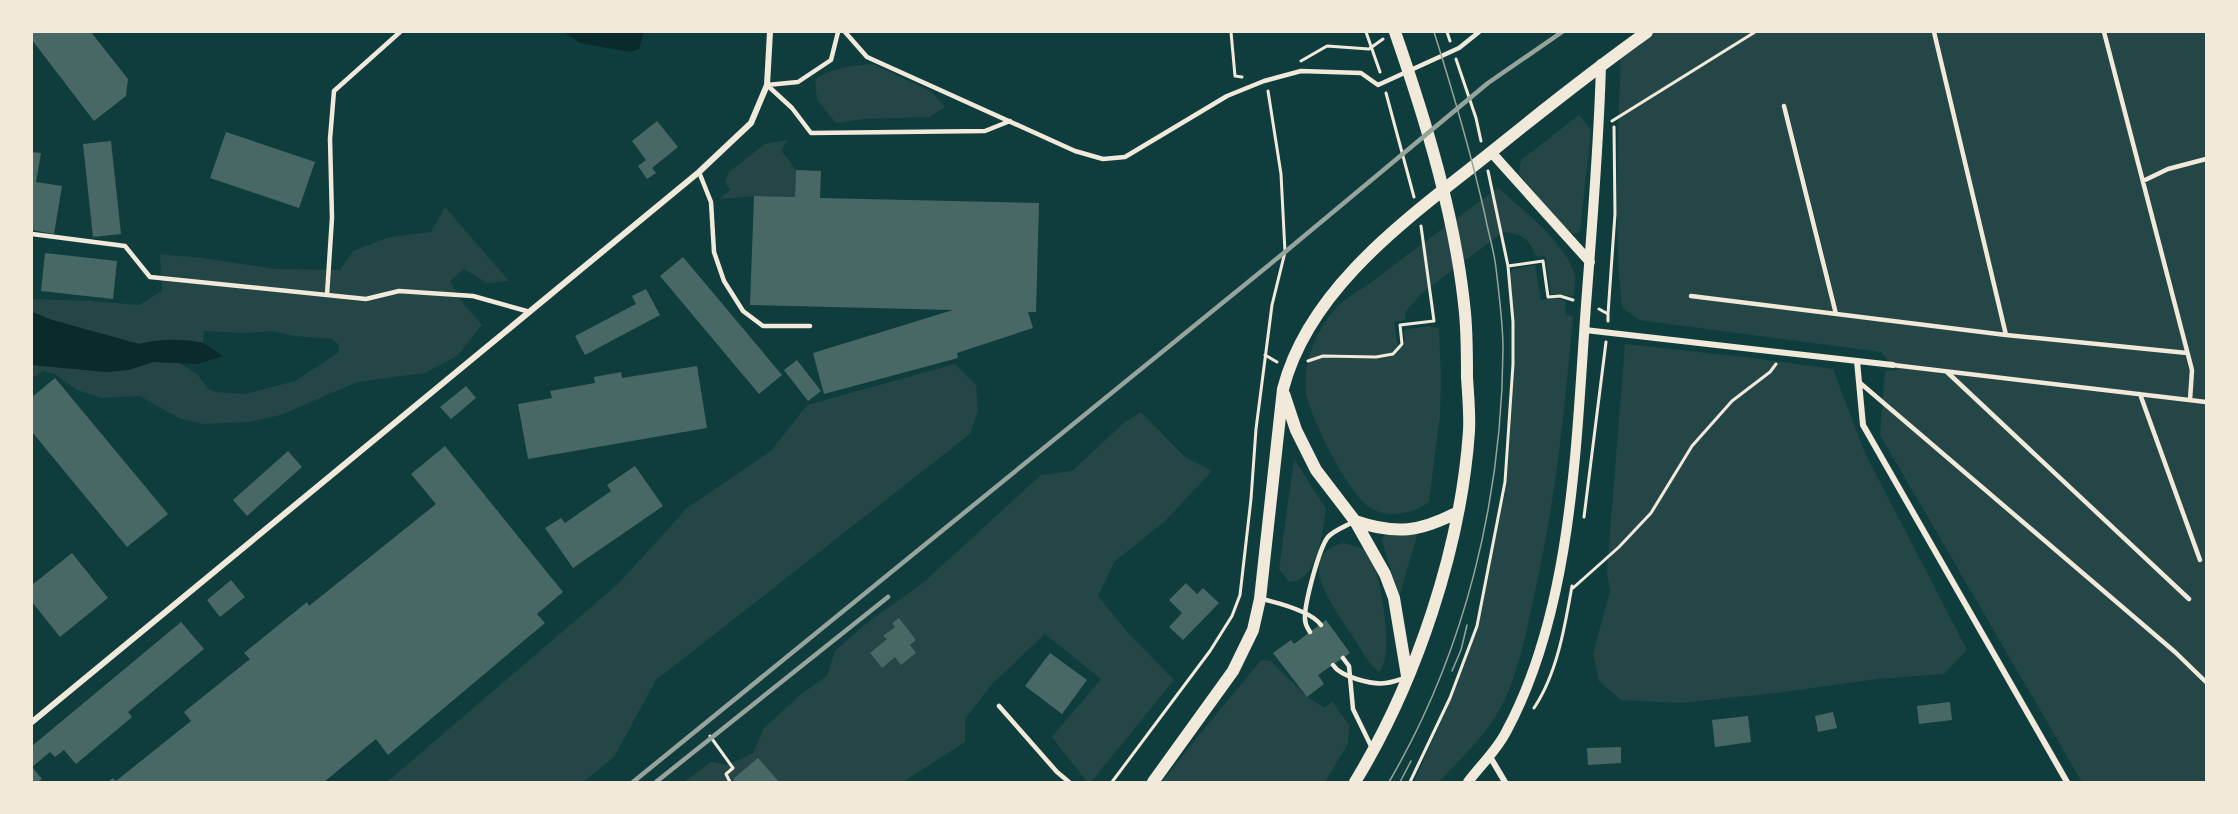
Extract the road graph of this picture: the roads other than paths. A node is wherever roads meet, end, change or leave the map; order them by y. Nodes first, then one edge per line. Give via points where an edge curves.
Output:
1 (400, 32) edge
2 (770, 32) edge
3 (838, 32) edge
4 (845, 32) edge
5 (1479, 32) edge
6 (1647, 32) edge
7 (1934, 32) edge
8 (2104, 32) edge
9 (1390, 34) edge
10 (1601, 64) junction
11 (767, 85) junction
12 (1784, 106) dead end
13 (1010, 121) junction
14 (1491, 152) junction
15 (2206, 159) edge
16 (699, 172) junction
17 (2143, 181) junction
18 (32, 234) edge
19 (1590, 262) junction
20 (327, 295) junction
21 (1691, 296) dead end
22 (530, 312) junction
23 (1836, 314) junction
24 (810, 326) dead end
25 (1585, 330) junction
26 (2006, 335) junction
27 (2187, 353) junction
28 (1857, 361) junction
29 (1893, 365) joint
30 (1947, 372) junction
31 (1859, 382) junction
32 (1283, 389) junction
33 (2140, 394) junction
34 (2190, 400) junction
35 (2206, 402) edge
36 (1458, 512) junction
37 (1355, 521) junction
38 (2200, 560) dead end
39 (1260, 599) junction
40 (2189, 599) dead end
41 (1304, 614) junction
42 (1321, 625) dead end
43 (1310, 632) dead end
44 (1343, 658) dead end
45 (1333, 665) dead end
46 (1350, 677) junction
47 (1407, 678) junction
48 (2206, 682) edge
49 (999, 706) dead end
50 (32, 722) edge
51 (1374, 752) junction
52 (1489, 755) junction
53 (1069, 783) edge
54 (1153, 783) edge
55 (1355, 783) edge
56 (1468, 783) edge
57 (1505, 783) edge
58 (2067, 783) edge

1 - 20 lane via 334,91
2 - 11 street
3 - 11 lane via 831,60 798,82
4 - 13 lane via 867,57
5 - 13 lane via 1460,48 1378,85 1361,73 1301,71 1264,81 1227,96 1125,157 1103,159
6 - 10 main road
7 - 26 lane
8 - 17 lane
9 - 36 main road via 1415,89 1442,191 1466,315 1469,430
10 - 14 main road
10 - 19 street
11 - 13 lane via 811,133 985,131
11 - 16 street via 751,123
12 - 23 lane
14 - 19 street
14 - 32 main road via 1402,223 1337,287 1307,328 1288,368
15 - 17 lane via 2168,169
16 - 22 street
16 - 24 lane via 711,202 714,252 724,281 743,311 763,326
17 - 27 lane
18 - 20 lane via 124,246 150,277
19 - 25 street
20 - 22 lane via 366,299 399,291 473,297
21 - 23 lane
22 - 50 street
23 - 26 lane
25 - 28 street
25 - 52 street via 1569,513 1555,591 1535,667 1506,733
26 - 27 lane
27 - 34 lane via 2192,370
28 - 29 street
28 - 31 street
29 - 30 lane
30 - 33 lane
30 - 40 lane
31 - 48 lane
31 - 58 street via 1863,425
32 - 37 main road via 1296,430 1316,470
32 - 39 main road
33 - 34 lane
33 - 38 lane
34 - 35 lane
36 - 37 main road via 1435,524 1410,530 1380,530
36 - 47 main road via 1435,604
37 - 41 lane via 1328,536
37 - 47 main road via 1394,598
39 - 41 lane via 1284,604
39 - 54 main road via 1253,630 1233,671
41 - 42 lane via 1316,617
41 - 43 lane
44 - 46 lane
45 - 46 lane
46 - 47 lane via 1384,683
46 - 51 lane via 1353,709
47 - 51 main road
49 - 53 lane
51 - 55 main road
52 - 56 street
52 - 57 street

